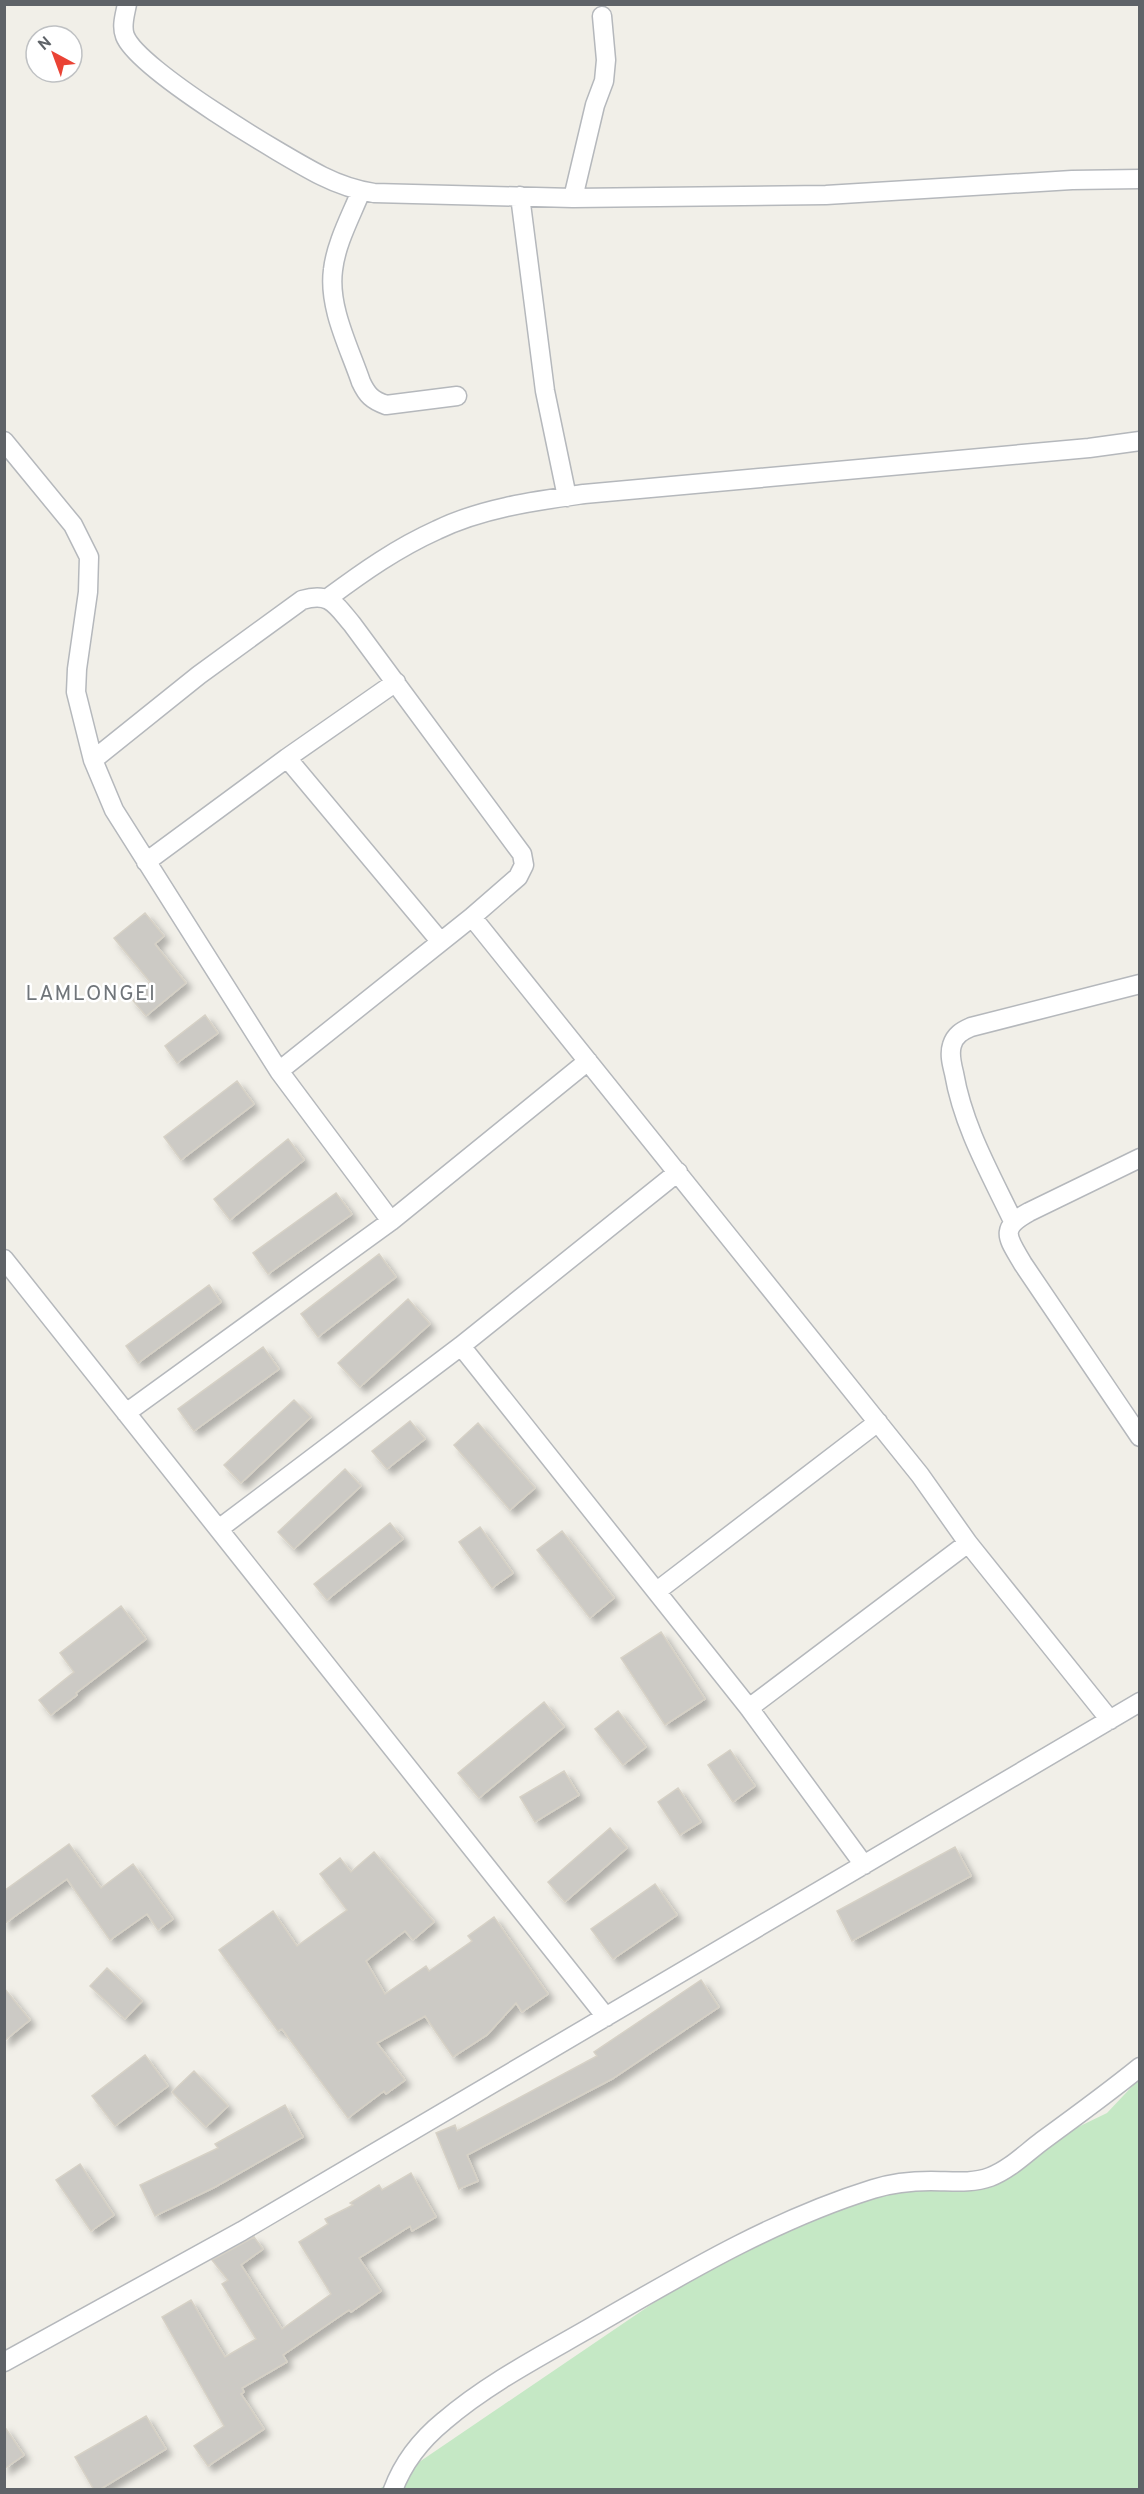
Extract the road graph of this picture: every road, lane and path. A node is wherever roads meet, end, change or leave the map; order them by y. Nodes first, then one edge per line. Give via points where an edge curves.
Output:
1 (127, 4) edge
2 (602, 16) dead end
3 (1140, 179) edge
4 (361, 191) junction
5 (520, 196) junction
6 (573, 198) junction
7 (458, 396) dead end
8 (1140, 441) edge
9 (6, 446) edge
10 (567, 497) junction
11 (328, 598) junction
12 (396, 682) junction
13 (286, 758) junction
14 (93, 760) junction
15 (146, 862) junction
16 (472, 917) junction
17 (440, 941) junction
18 (1140, 984) edge
19 (588, 1061) junction
20 (279, 1071) junction
21 (1140, 1158) edge
22 (678, 1172) junction
23 (391, 1221) junction
24 (1012, 1221) junction
25 (4, 1258) edge
26 (461, 1346) junction
27 (126, 1413) junction
28 (878, 1422) junction
29 (1140, 1437) edge
30 (220, 1528) junction
31 (968, 1542) junction
32 (657, 1591) junction
33 (1140, 1702) edge
34 (749, 1708) junction
35 (1110, 1720) junction
36 (864, 1865) junction
37 (606, 2017) junction
38 (1140, 2067) edge
39 (4, 2362) edge
40 (393, 2490) edge

1 - 4 street via 125,36 143,60 226,119 321,175
2 - 6 street via 604,81
3 - 6 street via 826,195
4 - 5 street
4 - 7 street via 337,250 332,286 334,303 366,393 386,405
5 - 6 street
5 - 10 street via 545,391
8 - 10 street
9 - 14 street via 73,525 89,557 76,692
10 - 11 street via 489,512 439,528 385,556
11 - 12 street
11 - 14 street via 302,600 199,675
12 - 13 street
12 - 16 street via 522,854 524,865 518,877
13 - 15 street
13 - 17 street
14 - 15 street via 114,810
15 - 20 street
16 - 17 street
16 - 19 street
17 - 20 street
18 - 24 street via 971,1027 958,1034 951,1046 965,1120
19 - 22 street
19 - 23 street
20 - 23 street
21 - 24 street
22 - 26 street
22 - 28 street
23 - 27 street
24 - 29 street via 1010,1237 1023,1264
25 - 27 street
26 - 30 street
26 - 32 street
27 - 30 street
28 - 31 street
28 - 32 street
30 - 37 street
31 - 34 street
31 - 35 street
32 - 34 street
33 - 35 street
34 - 36 street
35 - 36 street
36 - 37 street
37 - 39 street via 242,2231
38 - 40 street via 990,2177 968,2182 891,2183 871,2189 767,2230 672,2280 558,2346 444,2421 399,2472

